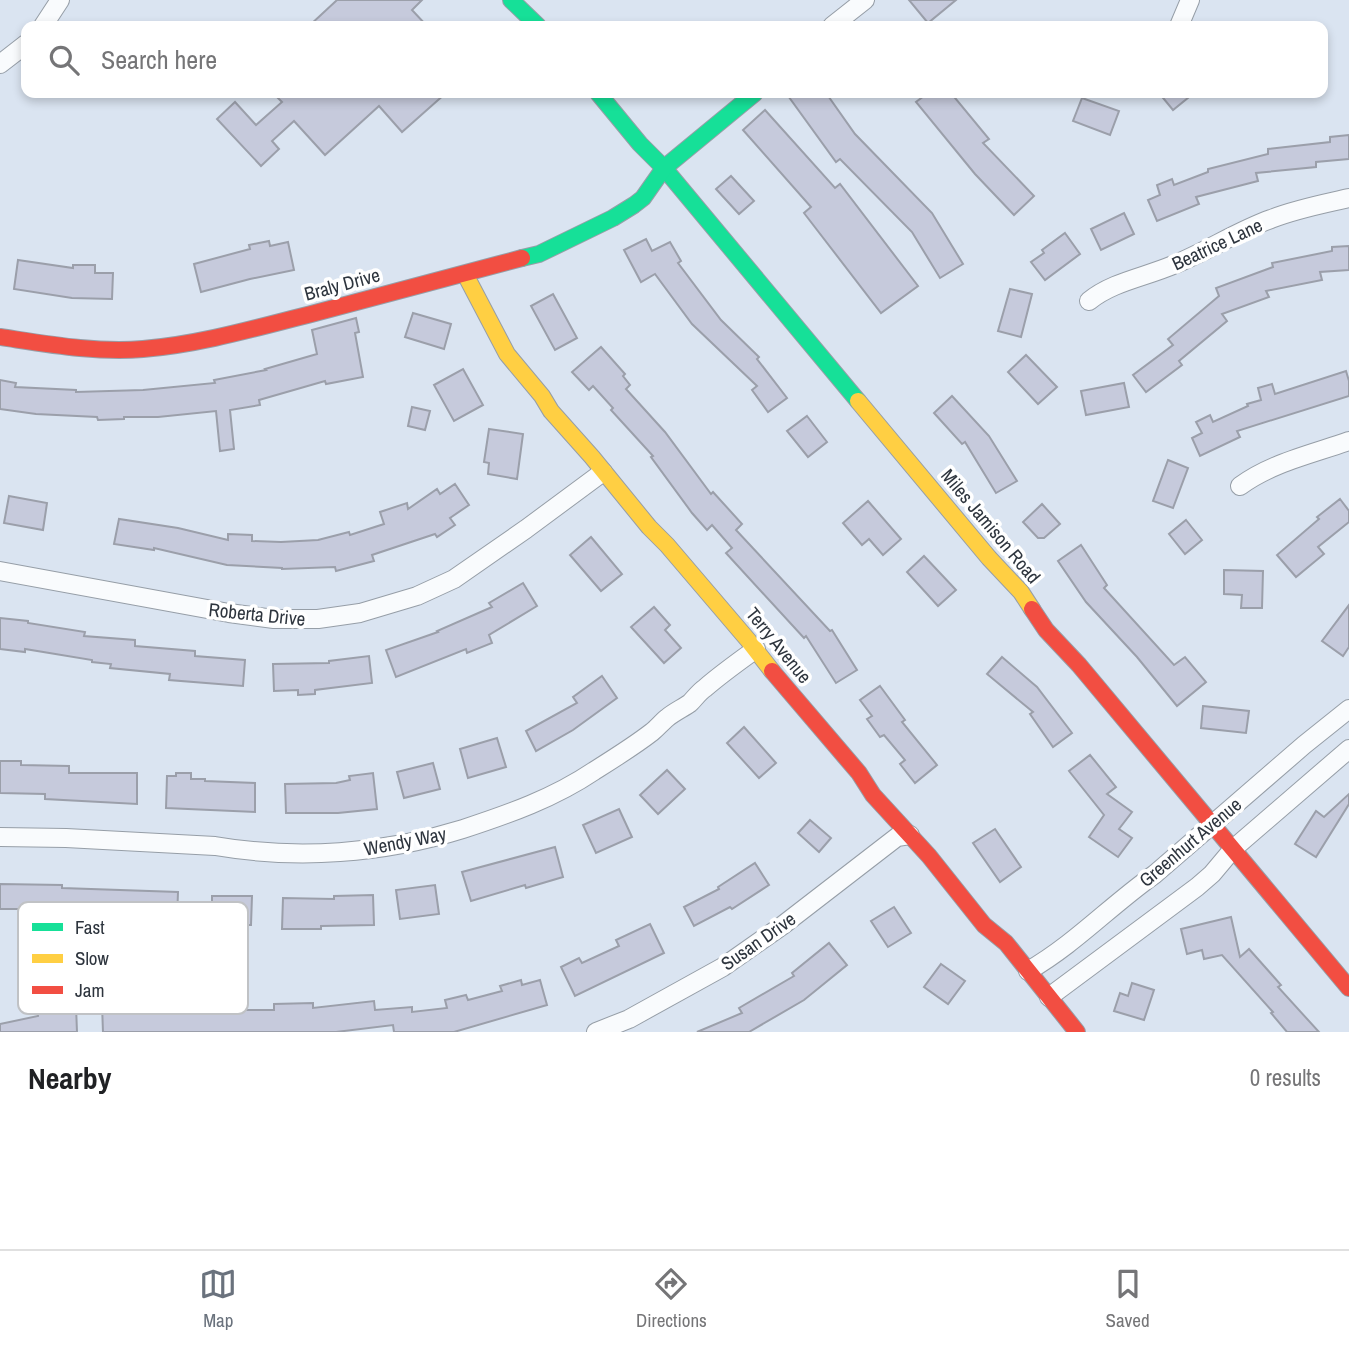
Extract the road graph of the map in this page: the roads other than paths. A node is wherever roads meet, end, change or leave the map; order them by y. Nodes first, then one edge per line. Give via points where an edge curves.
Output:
1 (60, 0) edge
2 (512, 0) edge
3 (865, 0) edge
4 (1190, 0) edge
5 (46, 21) edge
6 (533, 21) edge
7 (838, 21) edge
8 (1181, 21) edge
9 (21, 48) edge
10 (0, 64) edge
11 (602, 98) edge
12 (749, 98) edge
13 (663, 168) junction
14 (1349, 198) edge
15 (465, 274) junction
16 (1089, 301) dead end
17 (0, 337) edge
18 (1349, 441) edge
19 (603, 472) junction
20 (1240, 486) dead end
21 (0, 571) edge
22 (756, 649) junction
23 (1349, 709) edge
24 (1349, 749) edge
25 (1212, 825) junction
26 (910, 835) junction
27 (0, 837) edge
28 (1233, 849) junction
29 (1028, 971) junction
30 (1349, 988) edge
31 (1049, 997) junction
32 (596, 1032) edge
33 (1077, 1032) edge

1 - 5 street
2 - 6 street
3 - 7 street
4 - 8 street
9 - 10 street
11 - 13 street, Miles Jamison Road
12 - 13 street, Braly Drive
13 - 15 street, Braly Drive via 643,198 613,218 539,254
13 - 25 street, Miles Jamison Road
14 - 16 street, Beatrice Lane via 1271,218 1186,260 1111,287
15 - 17 street, Braly Drive via 189,343 119,350
15 - 19 street, Terry Avenue via 507,354
18 - 20 street via 1284,463
19 - 21 street, Roberta Drive via 454,579 360,614 318,619 229,614
19 - 22 street, Terry Avenue
22 - 26 street, Terry Avenue
22 - 27 street, Wendy Way via 592,773 522,809 445,835 322,853
23 - 25 street, Greenhurt Avenue
24 - 28 street, Greenhurt Avenue
25 - 28 street, Miles Jamison Road
25 - 29 street, Greenhurt Avenue via 1065,948
26 - 29 street, Terry Avenue
26 - 32 street, Susan Drive via 897,837 723,967
28 - 30 street, Miles Jamison Road
28 - 31 street, Greenhurt Avenue via 1197,887
29 - 31 street, Terry Avenue
31 - 33 street, Terry Avenue

